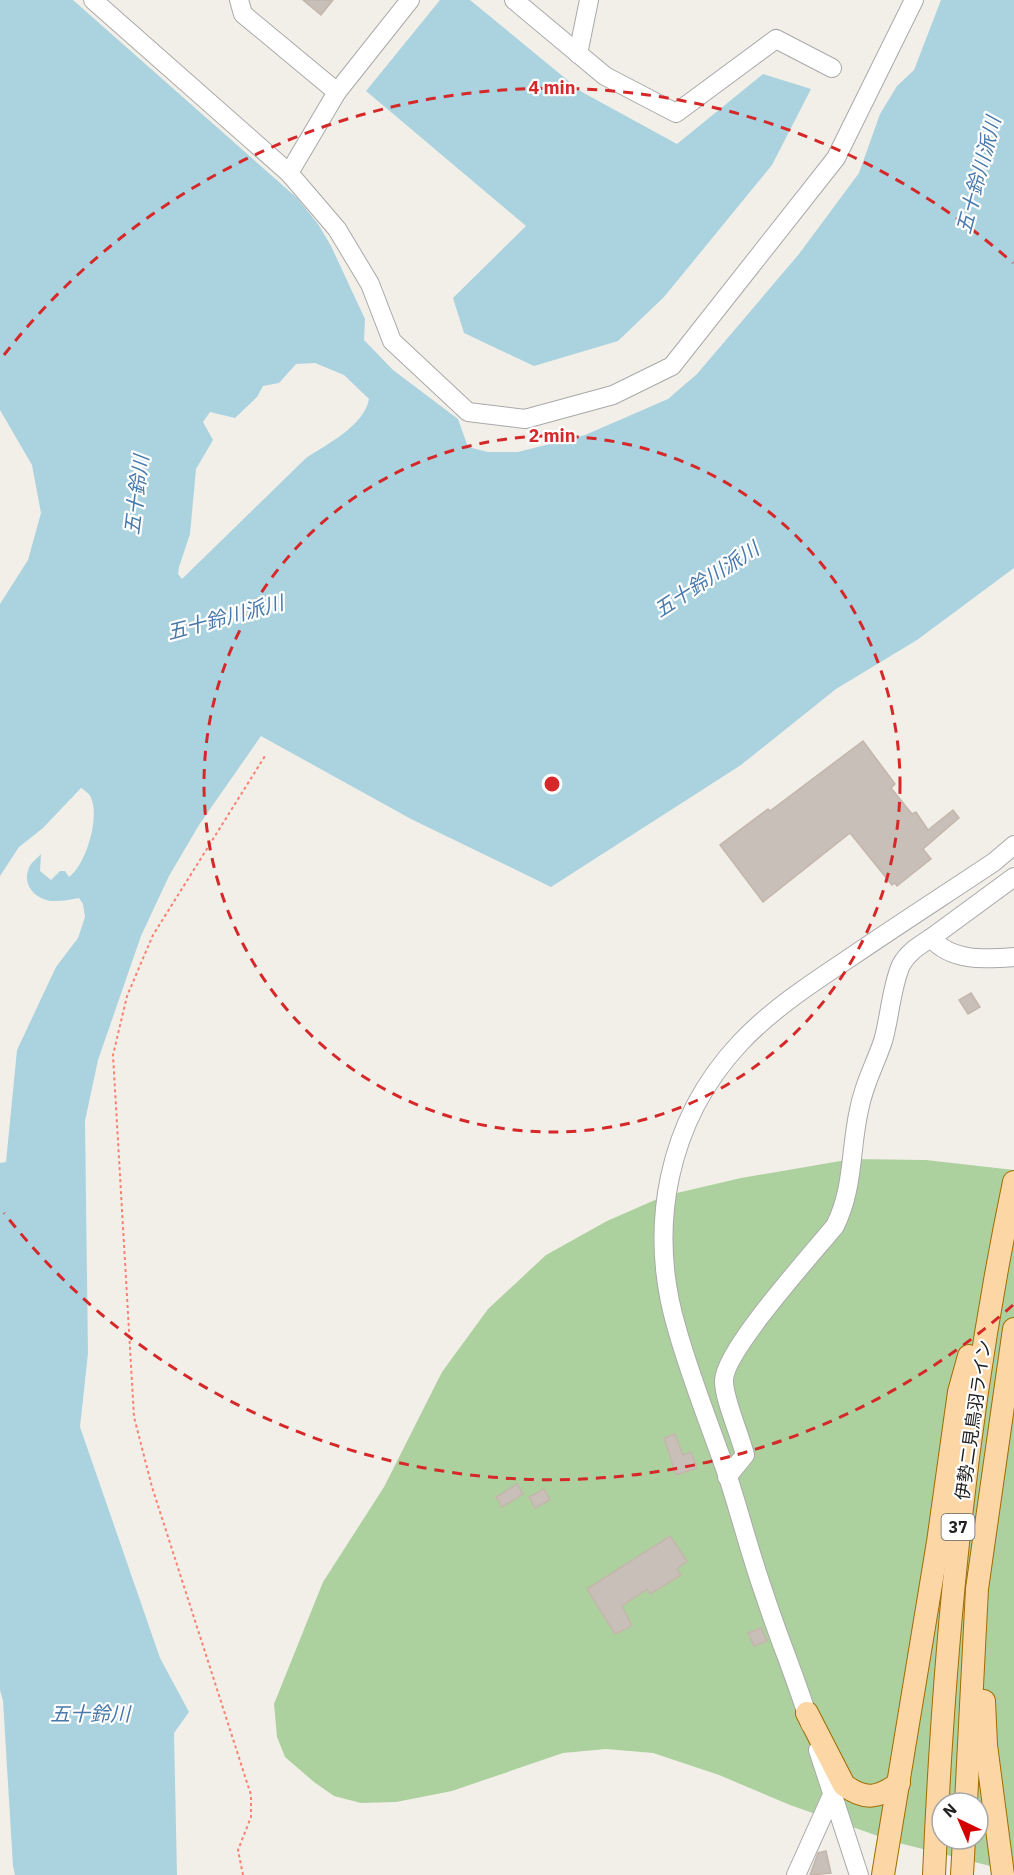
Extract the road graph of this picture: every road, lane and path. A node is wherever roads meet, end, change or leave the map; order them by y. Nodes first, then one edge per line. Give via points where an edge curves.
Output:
1 (93, 0) edge
2 (239, 0) edge
3 (410, 0) edge
4 (514, 0) edge
5 (589, 0) edge
6 (914, 0) edge
7 (578, 54) junction
8 (832, 69) dead end
9 (337, 92) junction
10 (289, 173) junction
11 (265, 756) dead end
12 (1014, 845) edge
13 (1014, 877) edge
14 (931, 938) junction
15 (1014, 957) edge
16 (1014, 1182) edge
17 (1001, 1241) junction
18 (1014, 1329) edge
19 (728, 1477) junction
20 (987, 1511) junction
21 (807, 1713) junction
22 (899, 1783) junction
23 (967, 1791) edge
24 (832, 1795) junction
25 (963, 1851) edge
26 (243, 1875) edge
27 (796, 1875) edge
28 (859, 1875) edge
29 (883, 1875) edge
30 (933, 1875) edge
31 (962, 1875) edge
32 (1003, 1875) edge

1 - 10 street
2 - 9 street via 243,14
3 - 9 street
4 - 7 street
5 - 7 street
6 - 10 street via 836,158 672,366 613,395 525,419 468,412 392,341 370,284 337,229
7 - 8 street via 604,76 676,113 776,39
9 - 10 street
11 - 26 path via 153,935 128,996 113,1054 134,1417 152,1487 251,1795 251,1817 238,1850
12 - 19 street via 799,991 756,1027 721,1064 678,1141 663,1220 667,1279 676,1327
13 - 14 street
14 - 15 street via 955,954 983,959
14 - 19 street via 910,953 901,966 882,1044 868,1072 858,1111 852,1179 845,1207 835,1226 726,1366 723,1380 745,1455
16 - 17 main road, 伊勢二見鳥羽ライン / 37
17 - 22 main road via 959,1392
17 - 30 main road, 伊勢二見鳥羽ライン / 37 via 959,1519 940,1723
18 - 20 main road, 伊勢二見鳥羽ライン / 37
19 - 21 street via 765,1597
20 - 23 main road, 伊勢二見鳥羽ライン / 37 via 977,1589
20 - 32 main road via 983,1692
21 - 22 main road via 844,1785 862,1796 874,1797
21 - 24 street
22 - 29 main road
24 - 27 street
24 - 28 street
25 - 31 main road

